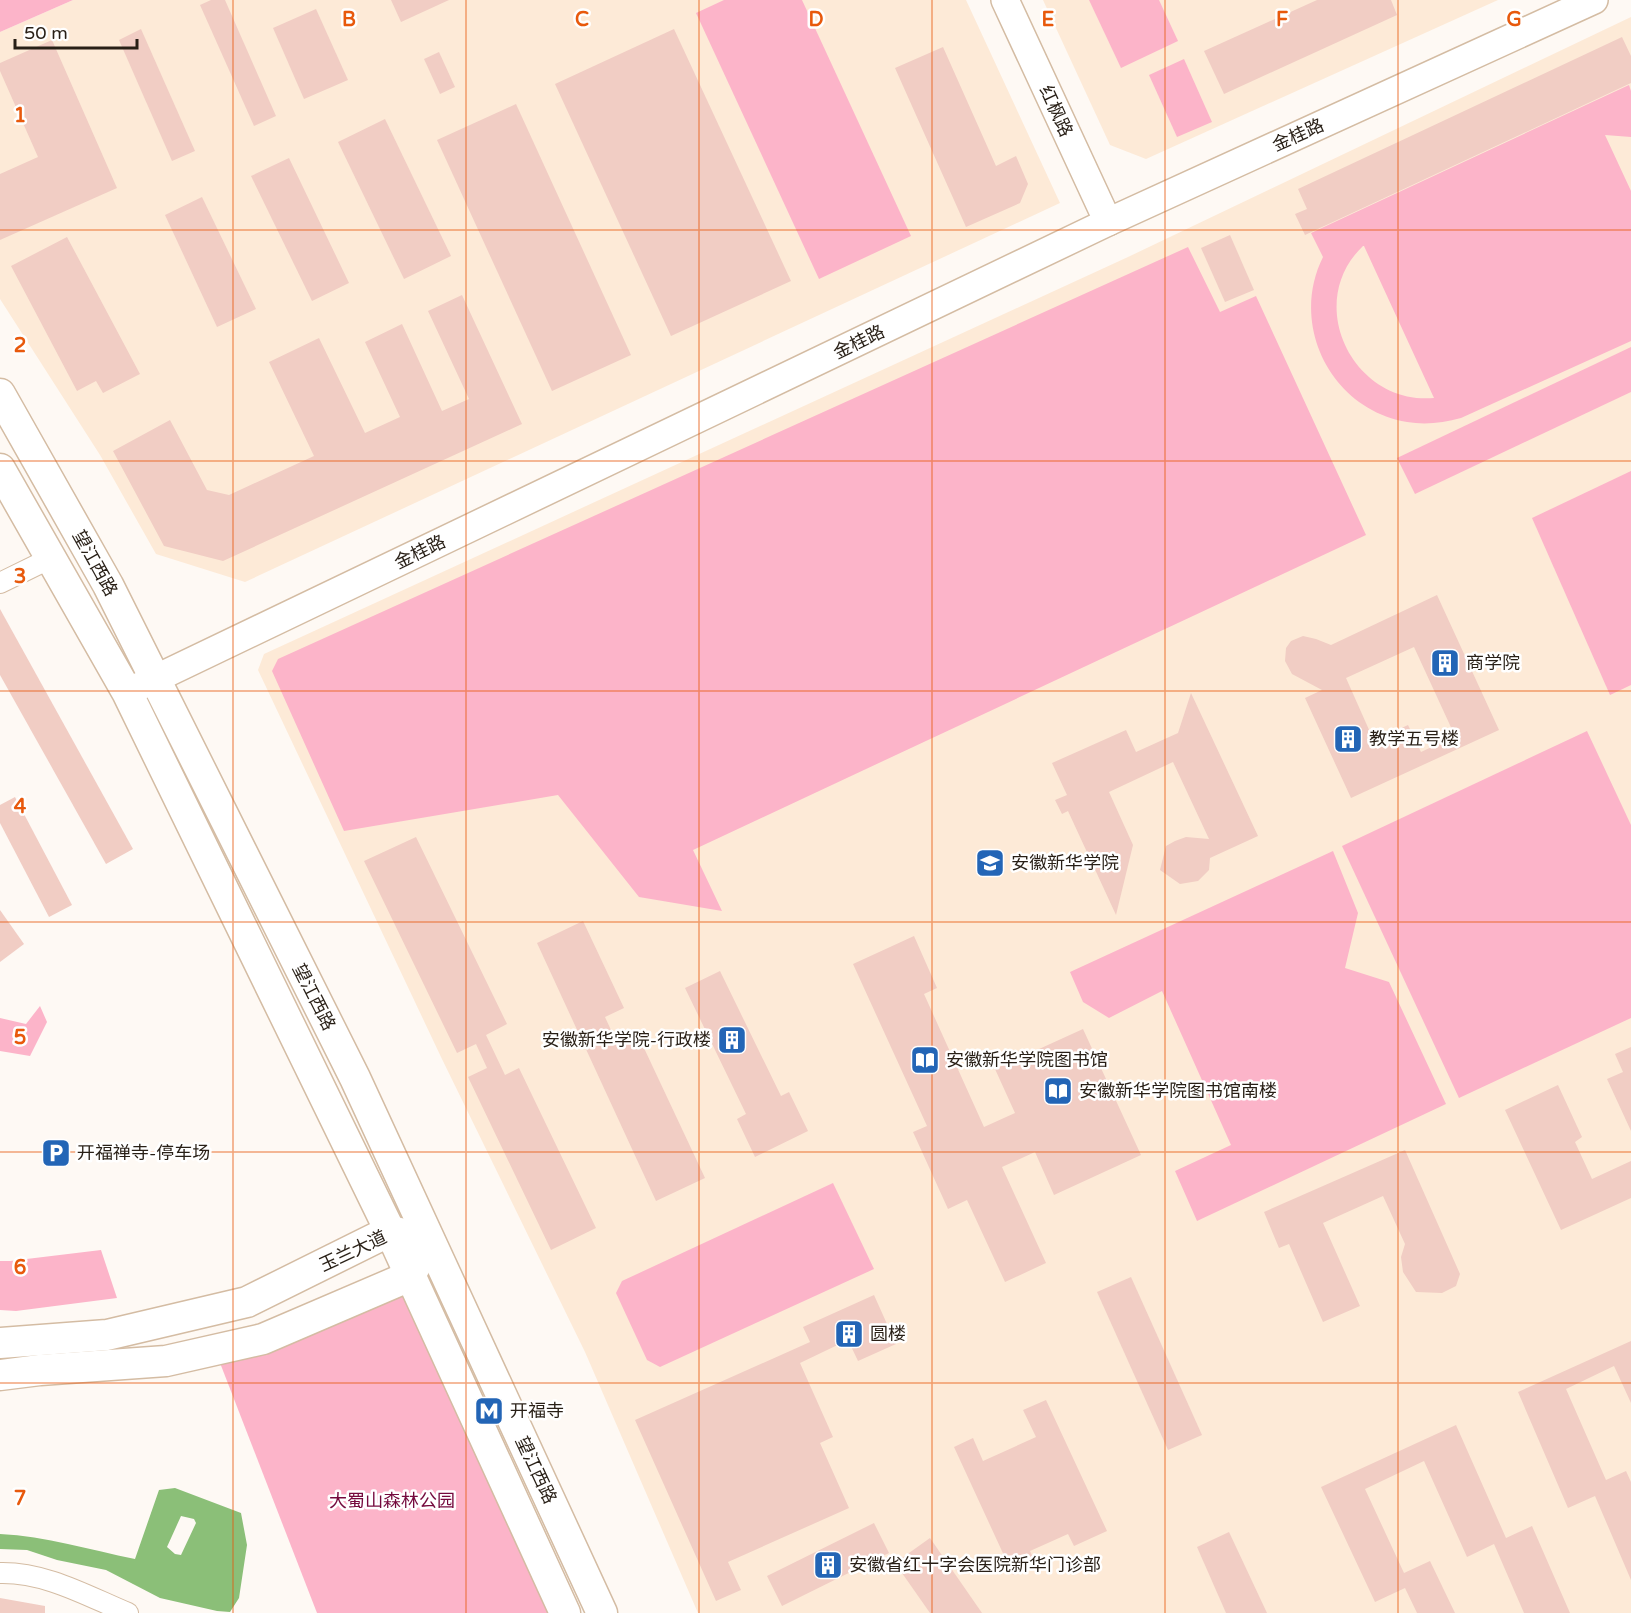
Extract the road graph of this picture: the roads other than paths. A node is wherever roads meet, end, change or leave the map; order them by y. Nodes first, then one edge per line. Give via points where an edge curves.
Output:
1 (1005, 0) edge
2 (1594, 0) edge
3 (1108, 222) junction
4 (0, 394) edge
5 (0, 469) edge
6 (51, 558) junction
7 (0, 583) edge
8 (155, 679) junction
9 (127, 692) junction
10 (390, 1231) junction
11 (429, 1239) junction
12 (410, 1276) junction
13 (0, 1343) edge
14 (0, 1375) edge
15 (0, 1574) edge
16 (128, 1613) edge
17 (565, 1613) edge
18 (602, 1613) edge

1 - 3 street, 红枫路
2 - 3 street, 金桂路
3 - 8 street, 金桂路
4 - 8 main road, 望江西路 via 108,585
5 - 6 main road, 望江西路
6 - 7 street
6 - 9 main road, 望江西路
8 - 9 street, 金桂路
8 - 11 main road, 望江西路 via 355,1078
9 - 10 main road, 望江西路
10 - 11 main road, 玉兰大道
10 - 12 main road, 望江西路
10 - 13 main road, 玉兰大道 via 247,1302 107,1335
11 - 12 main road
11 - 18 main road, 望江西路
12 - 14 main road via 263,1339 166,1361
12 - 17 main road, 望江西路
15 - 16 street via 21,1573 47,1579

